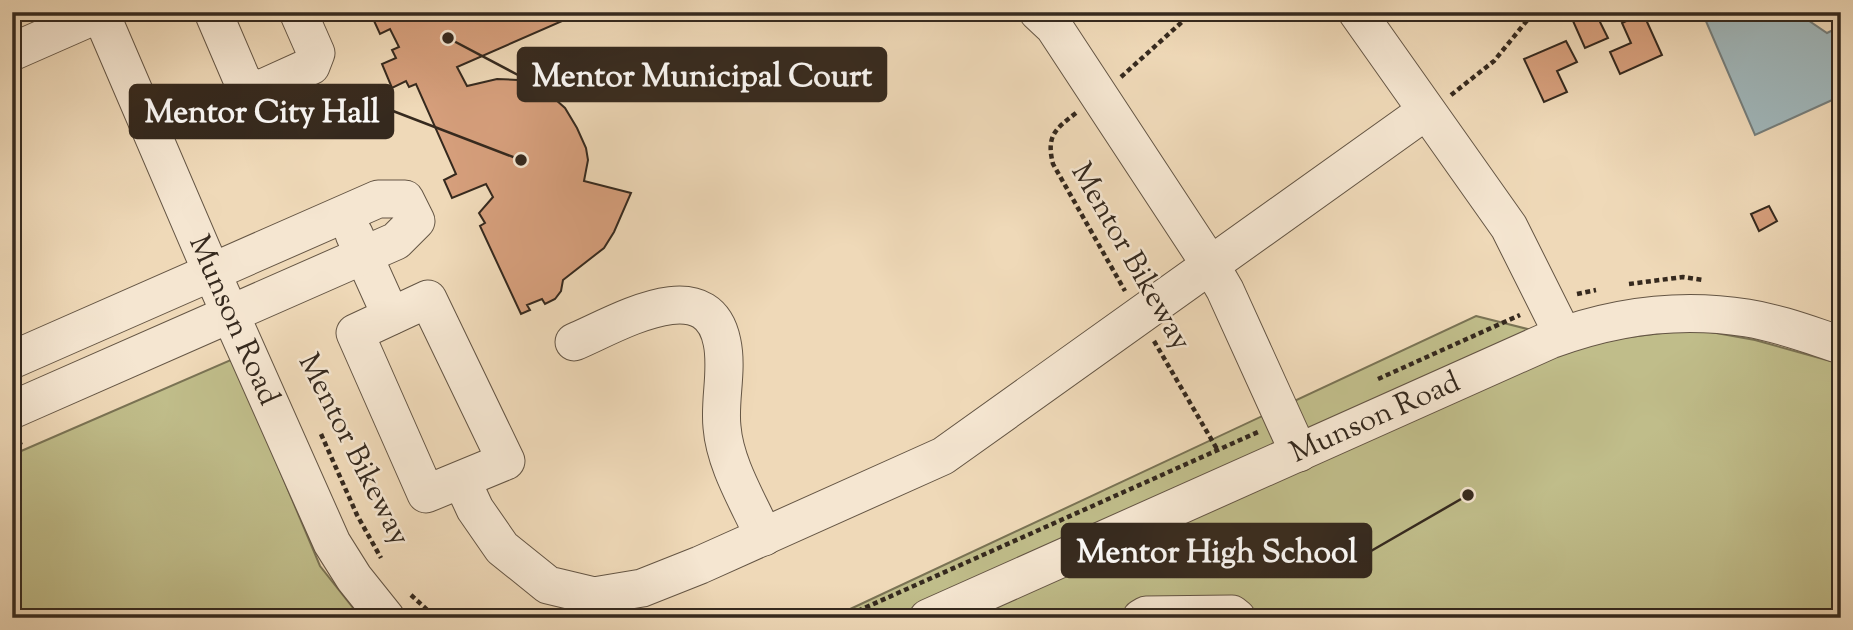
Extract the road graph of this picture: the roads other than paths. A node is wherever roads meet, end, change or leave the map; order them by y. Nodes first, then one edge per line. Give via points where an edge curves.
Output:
1 (213, 12) edge
2 (298, 12) edge
3 (1357, 12) edge
4 (101, 13) edge
5 (1051, 17) edge
6 (12, 52) edge
7 (1426, 111) junction
8 (345, 214) junction
9 (364, 255) junction
10 (1211, 266) junction
11 (212, 273) junction
12 (230, 314) junction
13 (391, 316) junction
14 (1563, 335) junction
15 (574, 342) dead end
16 (1841, 345) edge
17 (12, 360) edge
18 (17, 396) edge
19 (1299, 453) junction
20 (462, 481) junction
21 (764, 537) junction
22 (396, 604) edge
23 (928, 618) edge
24 (1141, 618) edge
25 (1237, 618) edge

1 - 2 street via 243,82 258,90 311,66 316,53
3 - 7 street
4 - 6 street
4 - 11 street, Munson Road
5 - 10 street
7 - 10 street
7 - 14 street via 1509,227
8 - 9 street
8 - 9 street via 378,200 405,199 416,221 396,241
8 - 11 street
9 - 12 street
9 - 13 street
10 - 19 street
10 - 21 street via 943,456
11 - 12 street, Munson Road
11 - 17 street
12 - 18 street
12 - 22 street, Munson Road via 332,543 354,578
13 - 20 street via 355,332 426,494
13 - 20 street via 428,299 506,461
14 - 16 street, Munson Road via 1632,317 1693,313 1749,318
14 - 19 street, Munson Road
15 - 21 street via 667,304 706,311 723,343 722,428 730,462
19 - 23 street, Munson Road
20 - 21 street via 502,548 548,585 594,596 642,588
24 - 25 street via 1233,614

